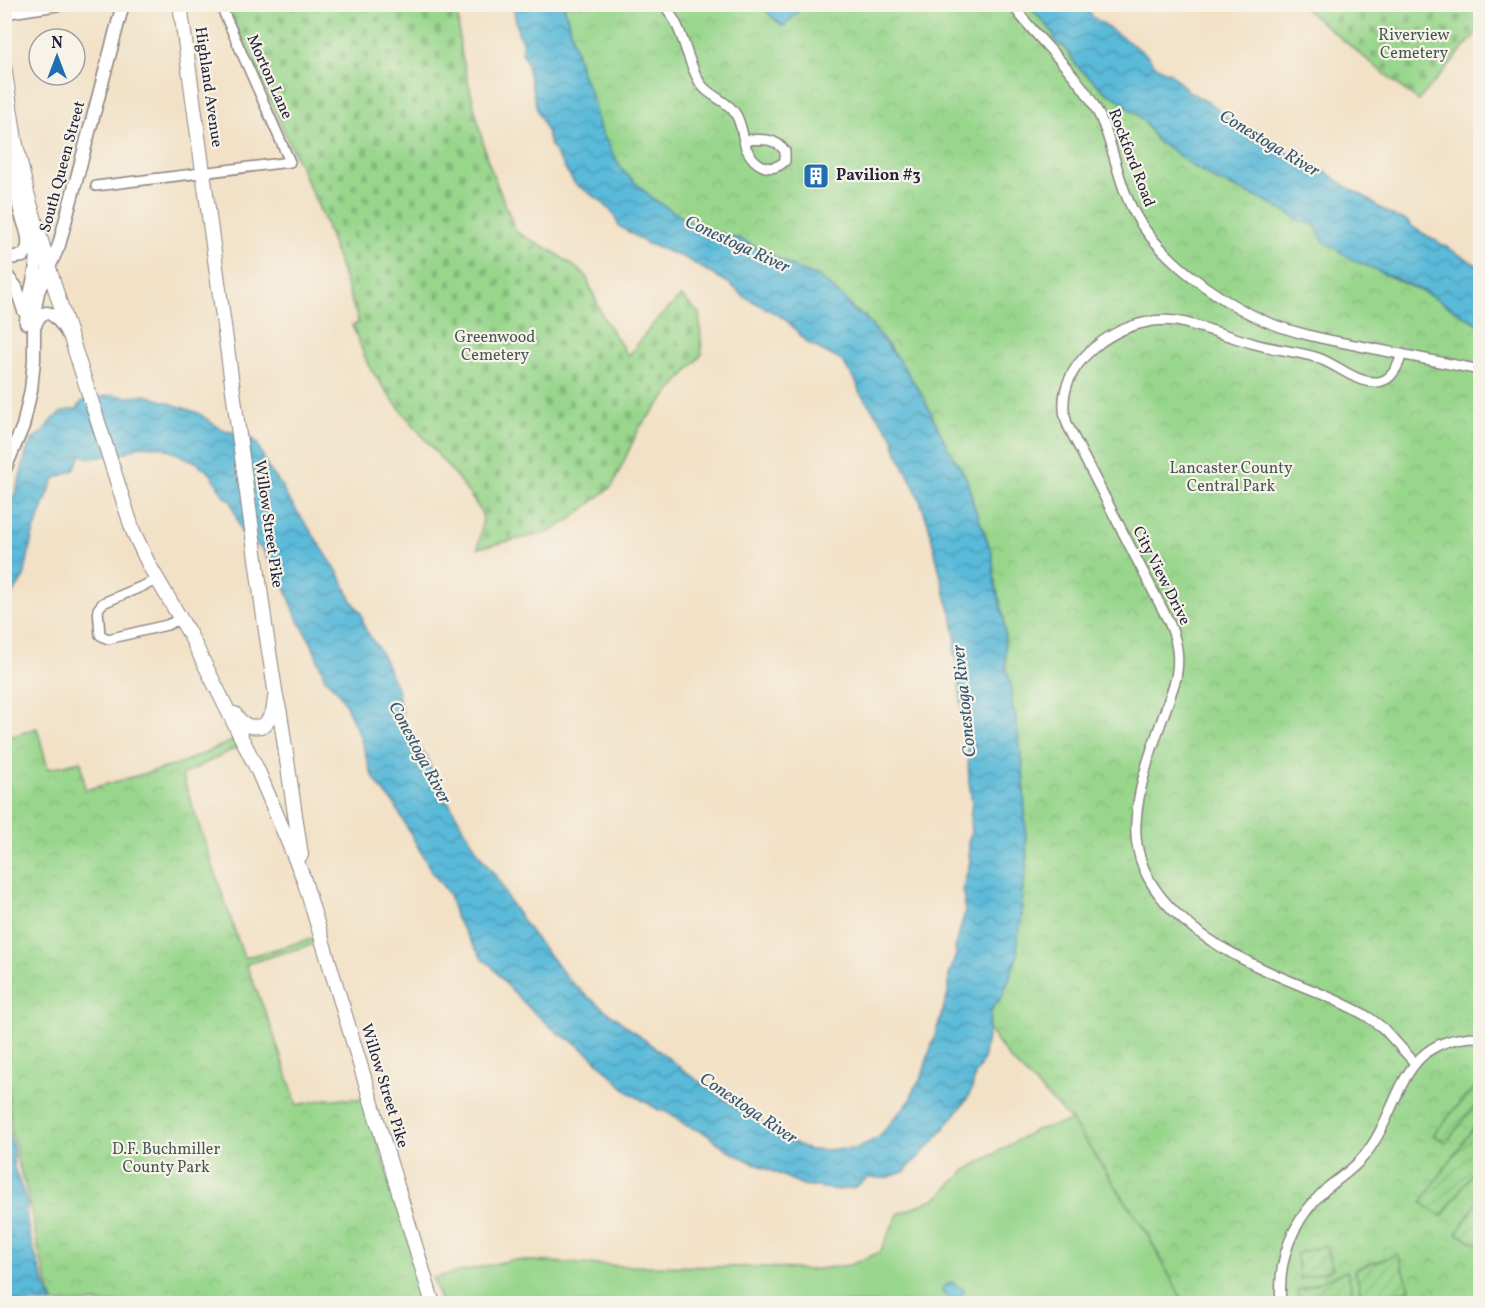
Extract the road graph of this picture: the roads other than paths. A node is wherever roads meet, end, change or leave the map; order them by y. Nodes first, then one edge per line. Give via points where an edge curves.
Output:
1 (70, 4) edge
2 (123, 4) edge
3 (180, 4) edge
4 (220, 4) edge
5 (663, 4) edge
6 (1012, 4) edge
7 (4, 14) edge
8 (4, 66) edge
9 (15, 140) junction
10 (744, 140) junction
11 (203, 174) junction
12 (96, 186) dead end
13 (18, 188) junction
14 (6, 257) edge
15 (43, 266) junction
16 (4, 273) edge
17 (26, 316) junction
18 (34, 330) junction
19 (73, 343) junction
20 (1402, 354) junction
21 (1480, 370) edge
22 (33, 372) junction
23 (4, 471) edge
24 (158, 580) junction
25 (180, 619) junction
26 (190, 635) junction
27 (276, 696) junction
28 (303, 878) junction
29 (1480, 1037) edge
30 (1416, 1064) junction
31 (433, 1304) edge
32 (1281, 1304) edge

1 - 7 street
2 - 15 main road, South Queen Street via 59,245
3 - 11 highway, Highland Avenue
4 - 11 street, Morton Lane via 291,162
5 - 10 street via 678,25 700,84 734,110
6 - 20 street, Rockford Road via 1095,107 1126,197 1153,240 1175,262 1215,294 1268,322
8 - 9 highway, Willow Street Pike
9 - 13 main road
9 - 15 highway, Willow Street Pike
10 - 10 street via 749,153 763,166 775,169 785,161 785,151 773,141
11 - 12 street
11 - 27 highway, Willow Street Pike
13 - 14 main road via 28,247 23,256
13 - 15 main road
14 - 15 main road
15 - 17 main road via 27,302
15 - 18 main road
15 - 19 highway, Willow Street Pike
16 - 17 main road via 16,287
17 - 22 main road
18 - 19 main road via 38,318 51,313
18 - 22 main road
19 - 24 highway, Willow Street Pike via 133,531
20 - 21 street, Rockford Road
20 - 30 street, City View Drive via 1387,379 1371,382 1312,356 1258,345 1182,322 1150,321 1106,339 1088,352 1070,379 1063,407 1068,426 1177,643 1176,678 1138,803 1136,838 1143,867 1164,901 1199,933 1247,962 1361,1012 1383,1028
22 - 23 main road via 27,414
24 - 25 highway, Willow Street Pike
24 - 25 street via 100,606 100,635 108,639
25 - 26 highway, Willow Street Pike
26 - 27 highway via 243,724 265,725
26 - 28 highway, Willow Street Pike via 263,782
27 - 28 highway, Willow Street Pike
28 - 31 highway, Willow Street Pike
29 - 30 street via 1449,1042
30 - 32 street via 1402,1081 1364,1157 1314,1201 1298,1222 1283,1257

